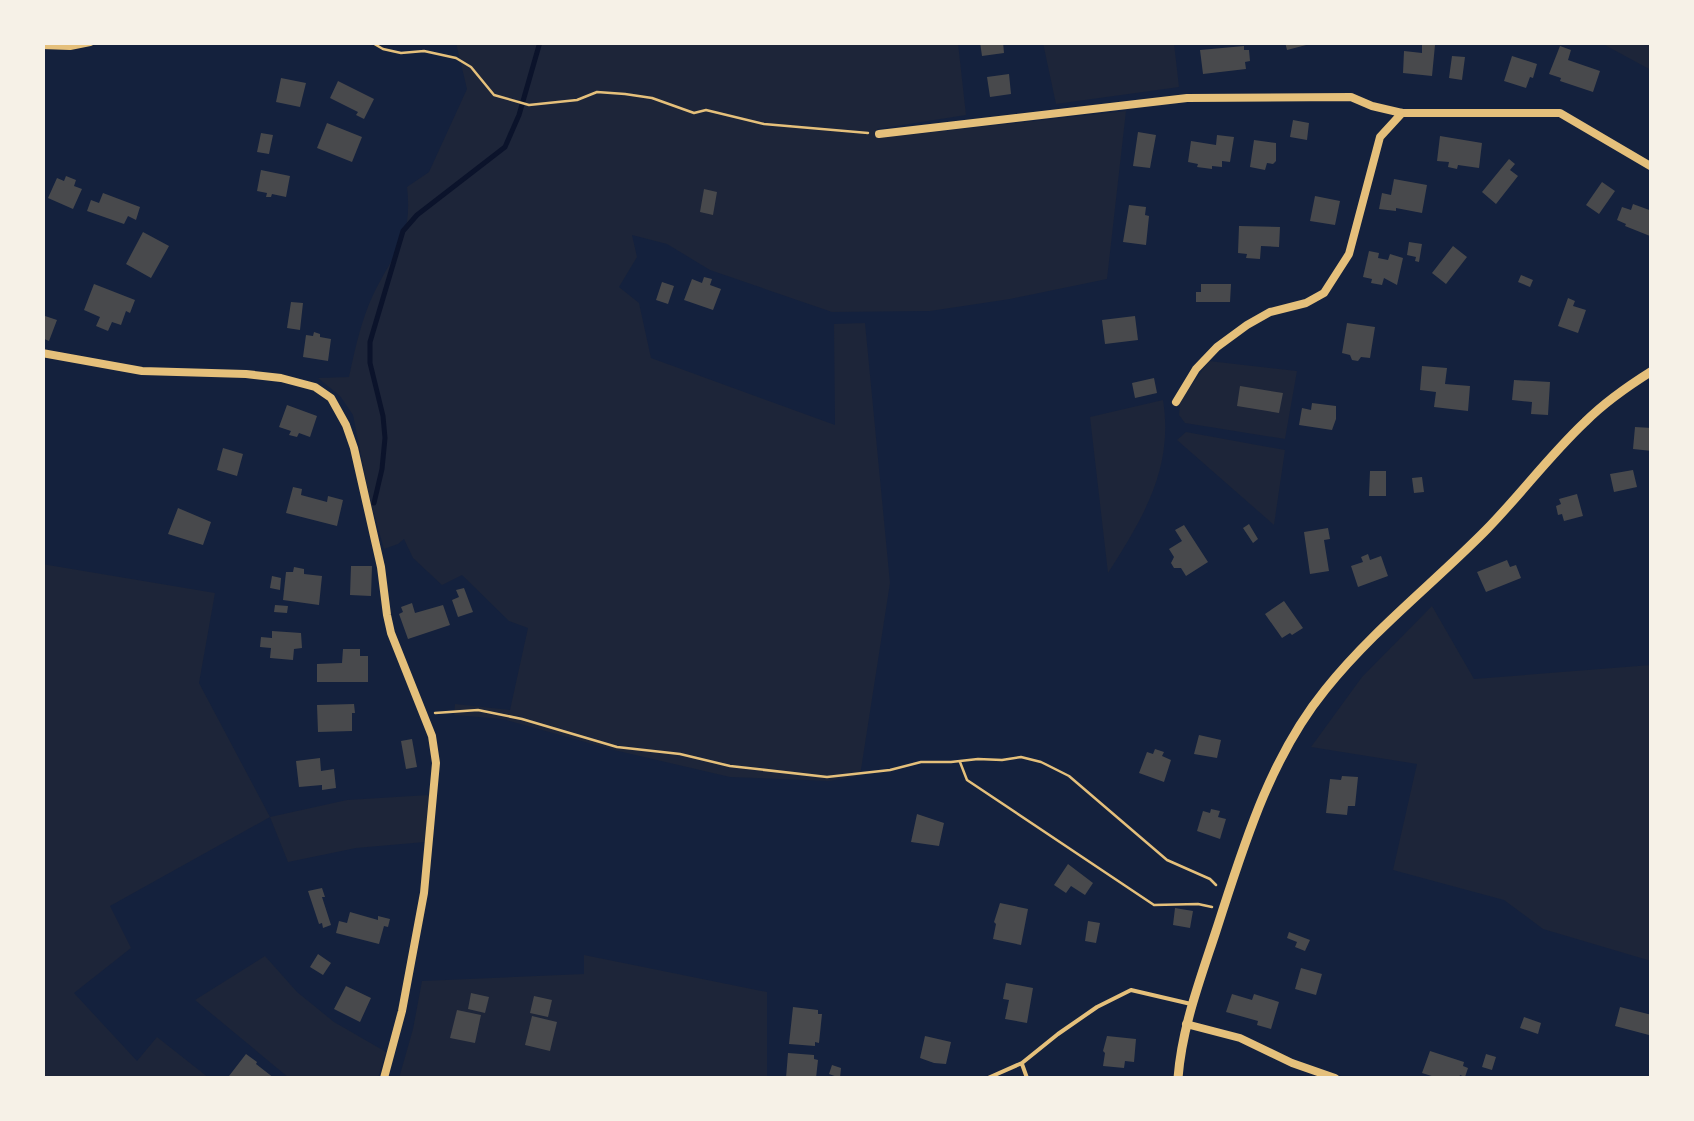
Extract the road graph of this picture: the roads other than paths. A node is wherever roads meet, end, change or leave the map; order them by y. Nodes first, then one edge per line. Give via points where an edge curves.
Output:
1 (90, 42) edge
2 (42, 45) edge
3 (1402, 113) junction
4 (879, 134) road end
5 (1652, 167) edge
6 (42, 353) edge
7 (1652, 371) edge
8 (1176, 402) dead end
9 (1192, 1004) junction
10 (1186, 1024) junction
11 (1022, 1064) junction
12 (384, 1078) edge
13 (988, 1078) edge
14 (1027, 1078) edge
15 (1178, 1078) edge
16 (1334, 1078) edge

1 - 2 street
3 - 4 street via 1351,96 1187,98
3 - 5 street via 1560,113
3 - 8 street via 1380,137 1348,254 1324,292 1247,325 1196,369
6 - 12 street via 142,371 280,378 331,398 346,425 381,566 386,615 436,763 424,893
7 - 9 street via 1586,421 1323,692 1274,773
9 - 10 street
9 - 11 lane via 1132,990 1097,1007
10 - 15 street
10 - 16 street via 1240,1038
11 - 13 lane
11 - 14 lane

